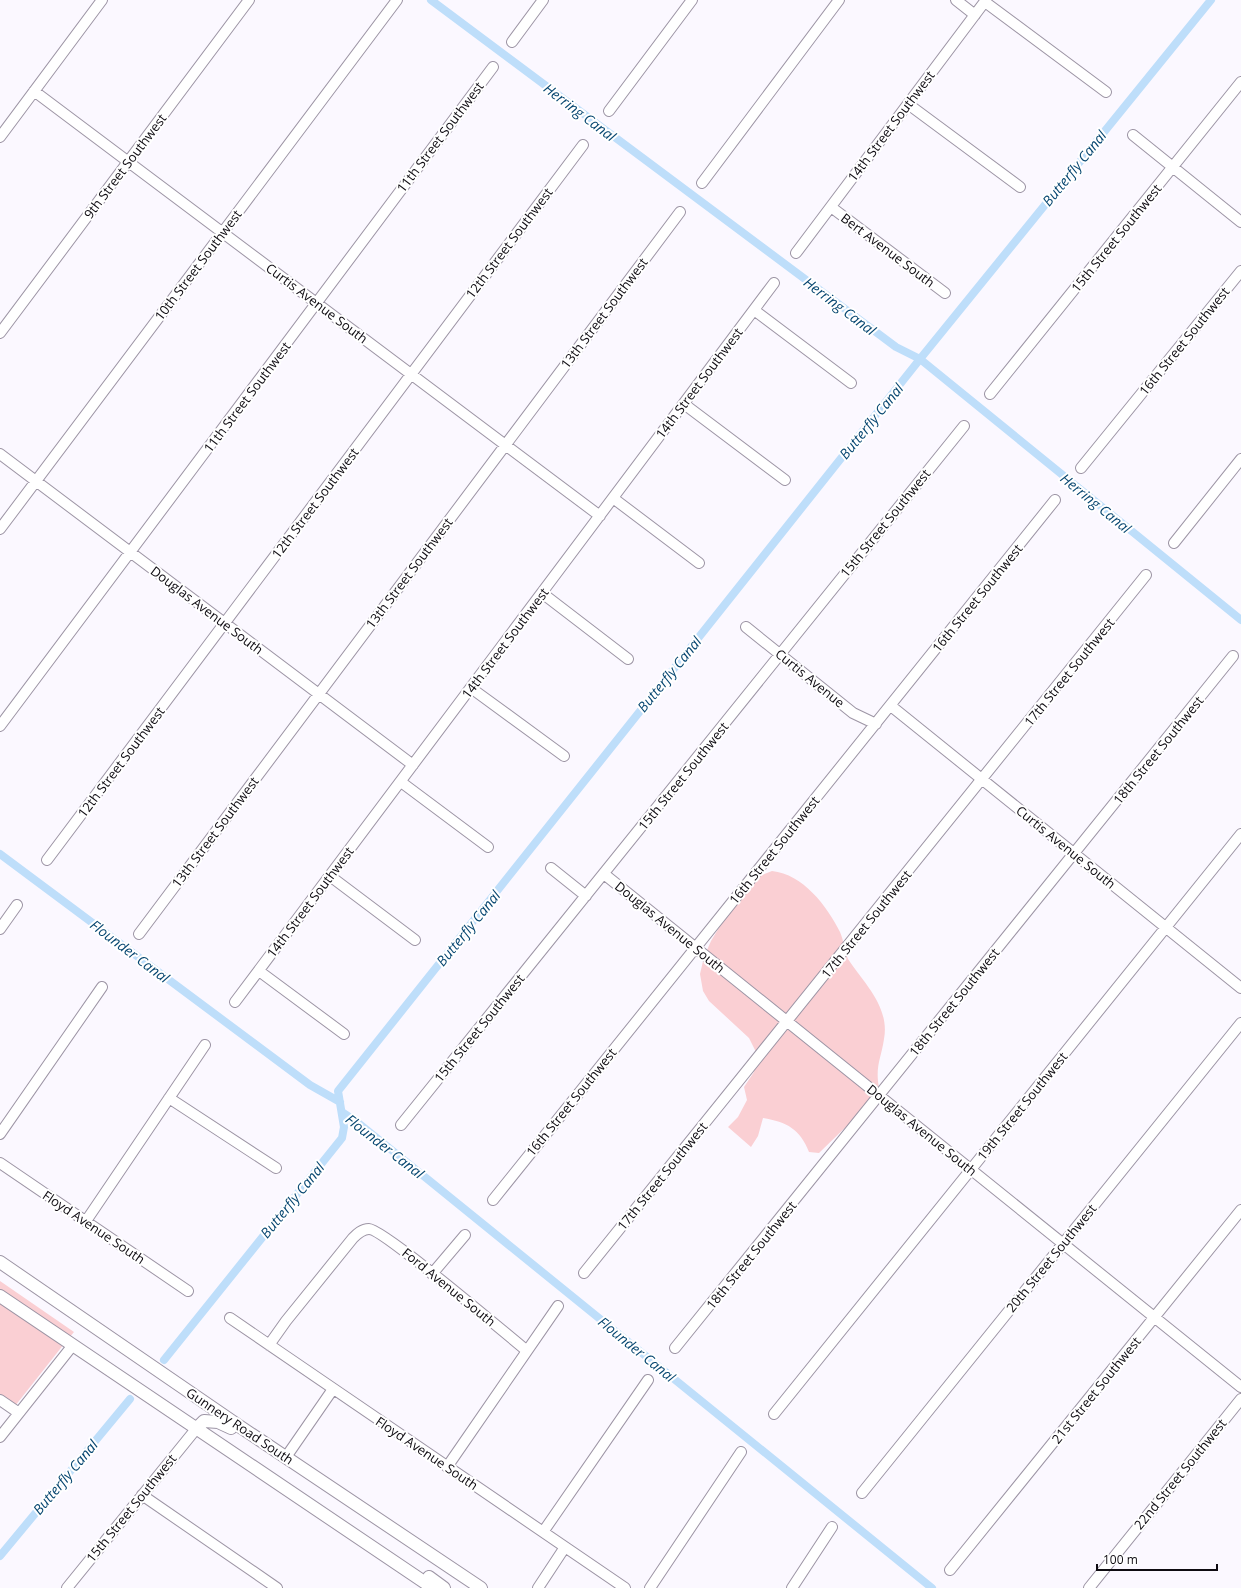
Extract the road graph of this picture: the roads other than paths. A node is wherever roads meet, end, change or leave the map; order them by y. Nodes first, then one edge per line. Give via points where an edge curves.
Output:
1 (102, 0) edge
2 (249, 0) edge
3 (396, 0) edge
4 (543, 0) edge
5 (692, 0) edge
6 (839, 0) edge
7 (956, 0) edge
8 (986, 1) edge
9 (975, 15) junction
10 (512, 42) dead end
11 (493, 67) dead end
12 (1241, 82) edge
13 (34, 91) junction
14 (1106, 92) dead end
15 (908, 104) junction
16 (609, 111) dead end
17 (1134, 135) dead end
18 (0, 136) edge
19 (583, 145) dead end
20 (128, 162) junction
21 (1173, 167) junction
22 (702, 183) dead end
23 (1020, 187) dead end
24 (831, 207) junction
25 (680, 212) dead end
26 (1241, 222) edge
27 (222, 233) junction
28 (796, 253) dead end
29 (1241, 271) edge
30 (774, 283) dead end
31 (945, 293) dead end
32 (317, 303) junction
33 (754, 310) junction
34 (0, 333) edge
35 (411, 374) junction
36 (851, 383) dead end
37 (990, 394) dead end
38 (684, 404) junction
39 (964, 426) dead end
40 (505, 444) junction
41 (0, 454) edge
42 (1241, 459) edge
43 (1081, 468) dead end
44 (785, 480) dead end
45 (36, 481) junction
46 (613, 498) junction
47 (1056, 500) dead end
48 (600, 516) junction
49 (0, 529) edge
50 (1174, 543) dead end
51 (130, 552) junction
52 (699, 563) dead end
53 (1146, 575) dead end
54 (542, 593) junction
55 (225, 623) junction
56 (746, 627) dead end
57 (780, 654) junction
58 (1233, 656) dead end
59 (628, 659) dead end
60 (471, 688) junction
61 (318, 694) junction
62 (891, 706) junction
63 (876, 724) junction
64 (0, 726) edge
65 (564, 756) dead end
66 (413, 765) junction
67 (982, 780) junction
68 (400, 782) junction
69 (1241, 834) edge
70 (488, 847) dead end
71 (1074, 854) junction
72 (47, 860) dead end
73 (551, 868) dead end
74 (604, 874) junction
75 (330, 876) junction
76 (586, 896) junction
77 (17, 904) dead end
78 (1166, 928) junction
79 (0, 929) edge
80 (140, 934) dead end
81 (415, 940) dead end
82 (695, 948) junction
83 (259, 971) junction
84 (102, 987) dead end
85 (1241, 988) edge
86 (235, 1002) dead end
87 (787, 1021) junction
88 (1241, 1023) edge
89 (344, 1034) dead end
90 (205, 1045) dead end
91 (879, 1096) junction
92 (170, 1098) junction
93 (401, 1125) dead end
94 (0, 1134) edge
95 (0, 1163) edge
96 (276, 1168) dead end
97 (971, 1169) junction
98 (492, 1200) dead end
99 (1241, 1210) edge
100 (86, 1221) junction
101 (465, 1236) dead end
102 (1063, 1243) junction
103 (0, 1262) edge
104 (584, 1273) dead end
105 (432, 1274) junction
106 (188, 1291) dead end
107 (0, 1296) edge
108 (558, 1306) dead end
109 (1155, 1317) junction
110 (230, 1318) dead end
111 (73, 1345) junction
112 (269, 1345) junction
113 (675, 1348) dead end
114 (526, 1350) junction
115 (648, 1380) dead end
116 (1241, 1387) edge
117 (333, 1389) junction
118 (1241, 1399) edge
119 (0, 1400) edge
120 (19, 1413) junction
121 (774, 1414) dead end
122 (196, 1429) junction
123 (0, 1437) edge
124 (741, 1452) dead end
125 (286, 1457) junction
126 (447, 1467) junction
127 (322, 1481) junction
128 (862, 1493) dead end
129 (142, 1495) junction
130 (832, 1527) dead end
131 (543, 1532) junction
132 (565, 1548) junction
133 (393, 1561) junction
134 (950, 1570) dead end
135 (67, 1588) edge
136 (277, 1588) edge
137 (433, 1588) edge
138 (444, 1588) edge
139 (481, 1588) edge
140 (538, 1588) edge
141 (625, 1588) edge
142 (650, 1588) edge
143 (792, 1588) edge
144 (1088, 1588) edge

1 - 13 street
2 - 20 street, 9th Street Southwest
3 - 27 street, 10th Street Southwest
4 - 10 street
5 - 16 street
6 - 22 street
7 - 9 street
8 - 9 street, 14th Street Southwest
8 - 14 street
9 - 15 street, 14th Street Southwest
11 - 32 street, 11th Street Southwest
12 - 21 street, 15th Street Southwest
13 - 18 street
13 - 20 street, Curtis Avenue South
15 - 23 street
15 - 24 street, 14th Street Southwest
17 - 21 street
19 - 35 street, 12th Street Southwest
20 - 27 street, Curtis Avenue South
20 - 34 street, 9th Street Southwest
21 - 26 street
21 - 37 street, 15th Street Southwest
24 - 28 street, 14th Street Southwest
24 - 31 street, Bert Avenue South
25 - 40 street, 13th Street Southwest
27 - 32 street, Curtis Avenue South
27 - 45 street, 10th Street Southwest
29 - 43 street, 16th Street Southwest
30 - 33 street, 14th Street Southwest
32 - 35 street, Curtis Avenue South
32 - 51 street, 11th Street Southwest
33 - 36 street
33 - 38 street, 14th Street Southwest
35 - 40 street, Curtis Avenue South
35 - 55 street, 12th Street Southwest
38 - 44 street
38 - 46 street, 14th Street Southwest
39 - 57 street, 15th Street Southwest
40 - 48 street, Curtis Avenue South
40 - 61 street, 13th Street Southwest
41 - 45 street, Douglas Avenue South
42 - 50 street
45 - 49 street, 10th Street Southwest
45 - 51 street, Douglas Avenue South
46 - 48 street, 14th Street Southwest
46 - 52 street
47 - 62 street, 16th Street Southwest
48 - 54 street, 14th Street Southwest
51 - 55 street, Douglas Avenue South
51 - 64 street, 11th Street Southwest
53 - 67 street, 17th Street Southwest
54 - 59 street
54 - 60 street, 14th Street Southwest
55 - 61 street, Douglas Avenue South
55 - 72 street, 12th Street Southwest
56 - 57 street, Curtis Avenue
57 - 63 street, Curtis Avenue via 853,713
57 - 74 street, 15th Street Southwest
58 - 71 street, 18th Street Southwest
60 - 65 street
60 - 66 street, 14th Street Southwest
61 - 66 street, Douglas Avenue South
61 - 80 street, 13th Street Southwest
62 - 63 street, 16th Street Southwest
62 - 67 street, Curtis Avenue South
63 - 82 street, 16th Street Southwest
66 - 68 street, 14th Street Southwest
67 - 71 street, Curtis Avenue South
67 - 87 street, 17th Street Southwest
68 - 70 street
68 - 75 street, 14th Street Southwest
69 - 78 street, 19th Street Southwest
71 - 78 street, Curtis Avenue South
71 - 91 street, 18th Street Southwest
73 - 76 street
74 - 76 street, 15th Street Southwest
74 - 82 street, Douglas Avenue South
75 - 81 street
75 - 83 street, 14th Street Southwest
76 - 93 street, 15th Street Southwest
77 - 79 street
78 - 85 street, Curtis Avenue South
78 - 97 street, 19th Street Southwest
82 - 87 street, Douglas Avenue South
82 - 98 street, 16th Street Southwest
83 - 86 street, 14th Street Southwest
83 - 89 street
84 - 94 street
87 - 91 street, Douglas Avenue South
87 - 104 street, 17th Street Southwest
88 - 102 street, 20th Street Southwest
90 - 92 street
91 - 97 street, Douglas Avenue South
91 - 113 street, 18th Street Southwest
92 - 96 street
92 - 100 street
95 - 100 street, Floyd Avenue South
97 - 102 street, Douglas Avenue South
97 - 121 street, 19th Street Southwest
99 - 109 street, 21st Street Southwest
100 - 106 street, Floyd Avenue South
101 - 105 street
102 - 109 street, Douglas Avenue South
102 - 128 street, 20th Street Southwest
103 - 125 main road, Gunnery Road South
105 - 112 street, Ford Avenue South via 378,1232 369,1229 360,1232
105 - 114 street, Ford Avenue South
107 - 111 main road, Gunnery Road South
108 - 114 street
109 - 116 street, Douglas Avenue South
109 - 134 street, 21st Street Southwest
110 - 112 street, Floyd Avenue South
111 - 120 street
111 - 122 main road, Gunnery Road South
112 - 117 street, Floyd Avenue South
114 - 126 street
115 - 131 street
117 - 125 street
117 - 126 street, Floyd Avenue South
118 - 144 street, 22nd Street Southwest
119 - 120 street
120 - 123 street
122 - 127 main road via 204,1421 228,1426 301,1477
122 - 129 street, 15th Street Southwest
122 - 133 main road, Gunnery Road South
124 - 142 street
125 - 127 main road, Gunnery Road South
126 - 131 street, Floyd Avenue South
127 - 139 main road, Gunnery Road South
129 - 135 street, 15th Street Southwest
129 - 136 street
130 - 143 street
131 - 132 street, Floyd Avenue South
132 - 140 street
132 - 141 street, Floyd Avenue South
133 - 137 main road, Gunnery Road South
133 - 138 main road via 413,1567

